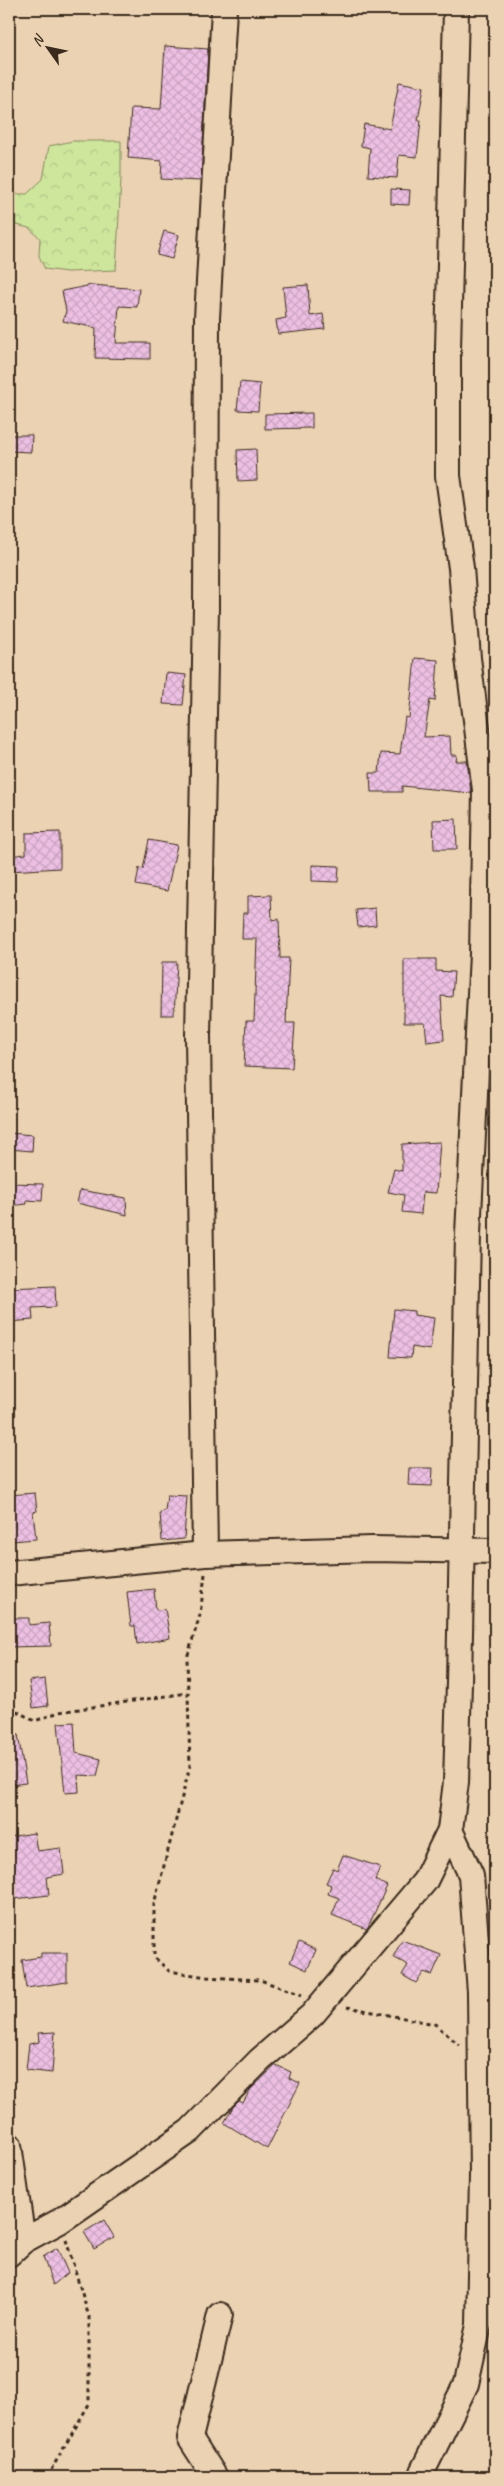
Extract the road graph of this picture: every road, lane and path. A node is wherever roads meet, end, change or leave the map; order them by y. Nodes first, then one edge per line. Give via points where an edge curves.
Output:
1 (224, 9) edge
2 (456, 9) edge
3 (463, 1551) junction
4 (495, 1551) edge
5 (205, 1554) junction
6 (9, 1573) edge
7 (187, 1693) junction
8 (9, 1707) edge
9 (450, 1830) junction
10 (323, 2002) junction
11 (481, 2063) junction
12 (9, 2145) edge
13 (60, 2221) junction
14 (16, 2247) edge
15 (220, 2315) dead end
16 (47, 2477) edge
17 (215, 2477) edge
18 (422, 2477) edge

1 - 5 street via 207,318 206,608 198,1036
2 - 3 street via 448,476 485,790 482,954 468,1234
3 - 4 street
3 - 5 street via 372,1549
3 - 9 street via 456,1782
5 - 6 street
5 - 7 path via 200,1615 187,1658
7 - 8 path via 59,1712 34,1721
7 - 10 path via 190,1766 154,1904 154,1957 169,1971 260,1980
9 - 10 street via 425,1880
9 - 11 street via 471,1875 480,1992
10 - 11 path via 435,2024
10 - 13 street via 190,2131
11 - 18 street via 479,2325 466,2384
12 - 14 street
13 - 14 street
13 - 16 path via 90,2317 90,2404
15 - 17 street via 190,2438

